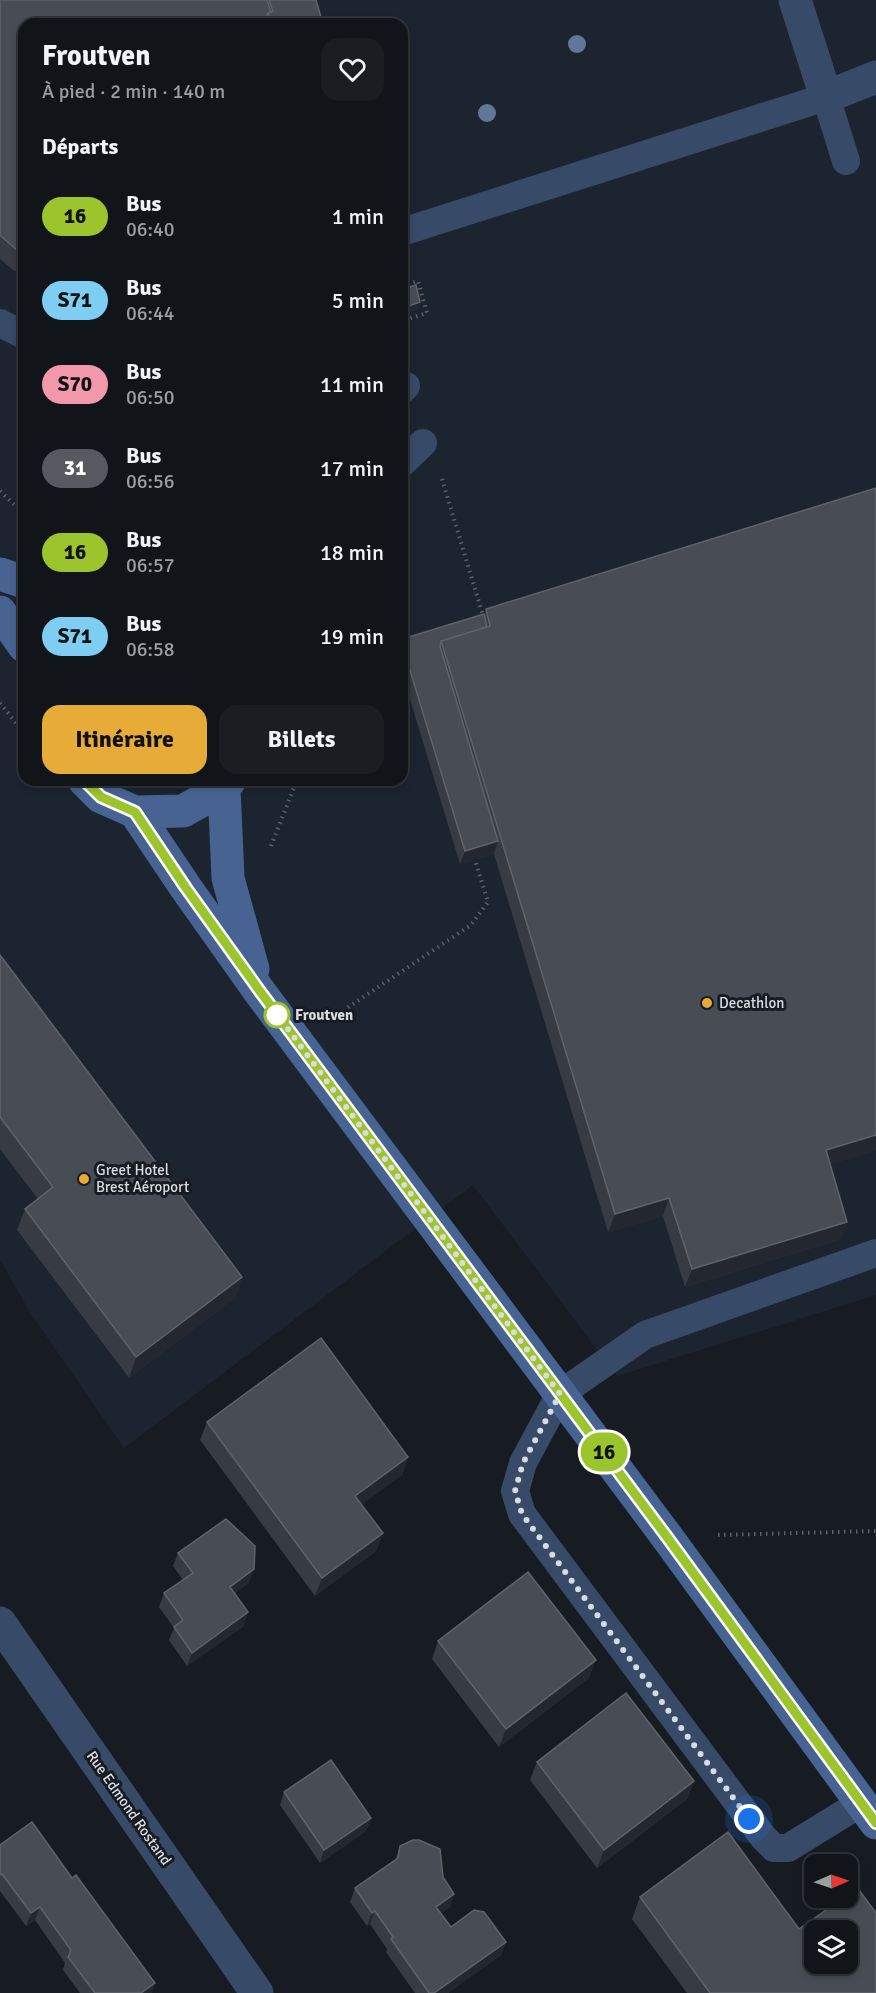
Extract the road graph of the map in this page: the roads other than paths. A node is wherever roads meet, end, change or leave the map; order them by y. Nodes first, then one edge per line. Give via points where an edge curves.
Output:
1 (795, 0) edge
2 (876, 77) edge
3 (826, 97) junction
4 (846, 161) dead end
5 (408, 230) edge
6 (0, 323) edge
7 (18, 332) edge
8 (0, 574) edge
9 (18, 580) edge
10 (0, 612) edge
11 (18, 638) edge
12 (90, 786) edge
13 (224, 786) edge
14 (227, 786) edge
15 (135, 812) junction
16 (259, 990) junction
17 (876, 1253) edge
18 (560, 1394) junction
19 (0, 1623) edge
20 (869, 1813) edge
21 (257, 1993) edge

1 - 3 street
2 - 3 street
3 - 4 lane
3 - 5 lane
6 - 7 lane
8 - 9 main road
10 - 11 main road
12 - 15 main road via 101,797
13 - 15 main road via 183,811
14 - 16 main road via 228,878
15 - 16 main road
16 - 18 main road
17 - 18 lane via 645,1335
18 - 20 main road
18 - 20 lane via 523,1463 515,1491 522,1514 774,1848 788,1848
19 - 21 street, Rue Edmond Rostand

